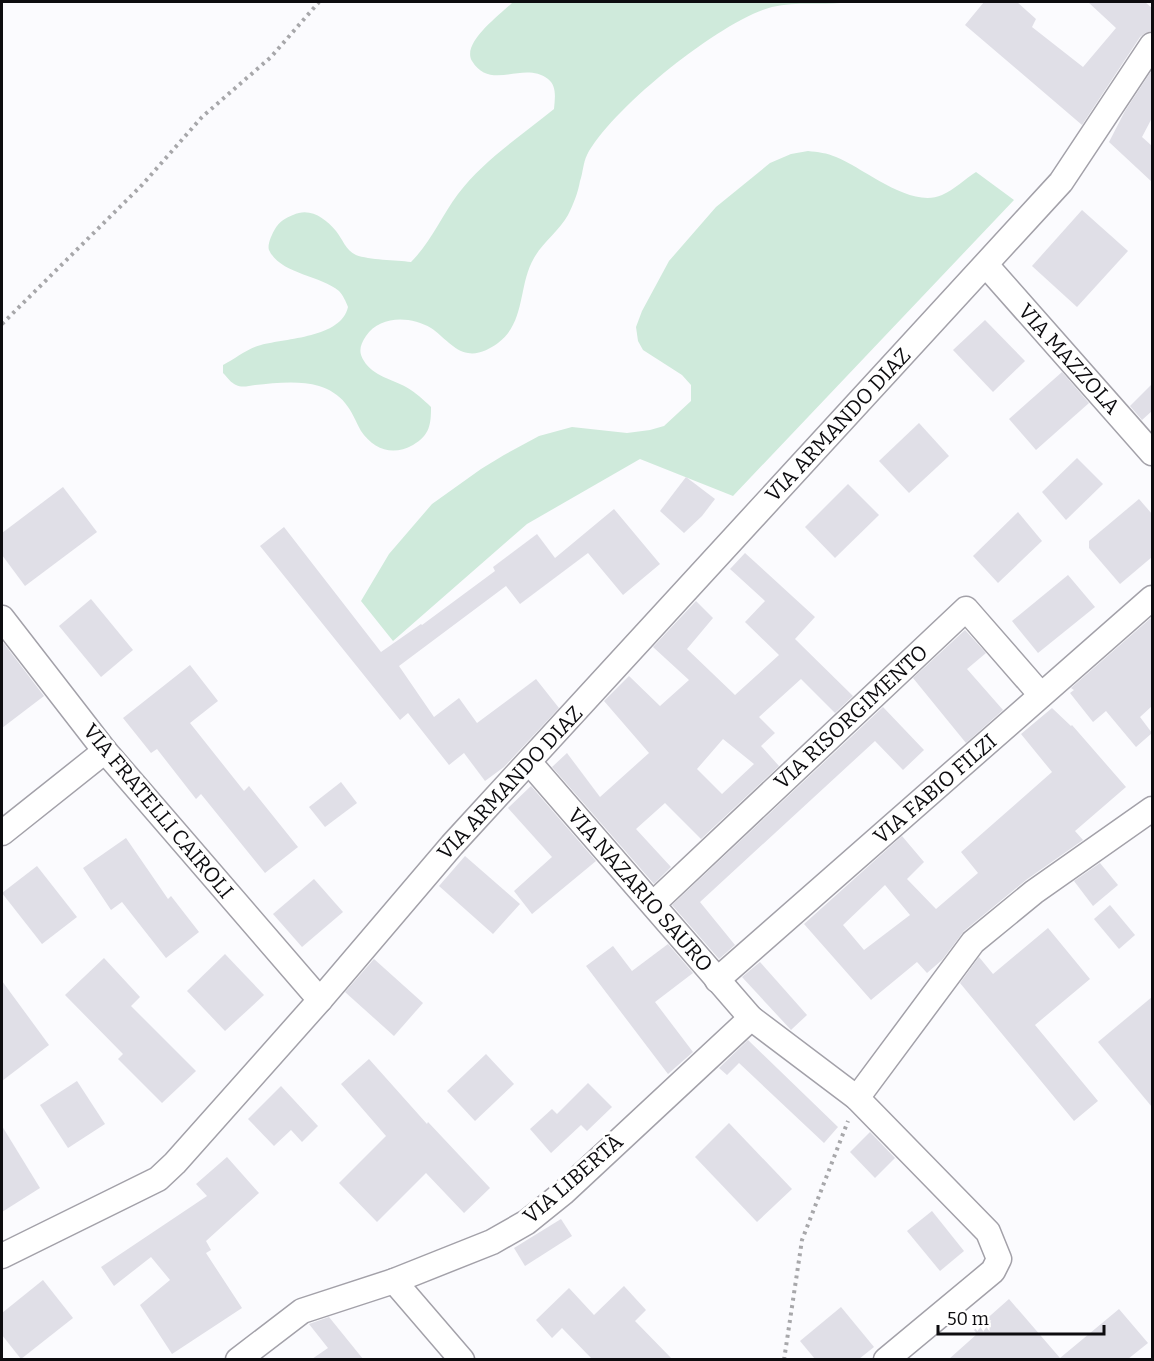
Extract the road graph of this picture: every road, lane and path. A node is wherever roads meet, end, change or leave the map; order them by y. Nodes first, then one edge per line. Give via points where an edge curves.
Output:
1 (319, 2) edge
2 (1152, 45) edge
3 (986, 265) junction
4 (2, 324) edge
5 (1152, 453) edge
6 (1152, 598) edge
7 (2, 618) edge
8 (1041, 695) junction
9 (105, 751) junction
10 (529, 762) junction
11 (1152, 809) edge
12 (2, 833) edge
13 (652, 904) junction
14 (717, 980) junction
15 (320, 1000) junction
16 (751, 1018) junction
17 (857, 1098) junction
18 (2, 1256) edge
19 (394, 1281) junction
20 (238, 1359) edge
21 (462, 1359) edge
22 (784, 1359) edge
23 (886, 1359) edge

1 - 4 path via 271,57 202,117 142,185
2 - 3 street, VIA ARMANDO DIAZ via 1061,182
3 - 5 street, VIA MAZZOLA
3 - 10 street, VIA ARMANDO DIAZ
6 - 8 street, VIA FABIO FILZI
7 - 9 street, VIA FRATELLI CAIROLI
8 - 13 street, VIA RISORGIMENTO via 966,609
8 - 14 street, VIA FABIO FILZI
9 - 12 street
9 - 15 street, VIA FRATELLI CAIROLI
10 - 13 street, VIA NAZARIO SAURO
10 - 15 street, VIA ARMANDO DIAZ via 452,844
11 - 17 street via 1034,892 973,942
13 - 14 street, VIA NAZARIO SAURO
14 - 16 street, VIA NAZARIO SAURO
15 - 18 street, VIA ARMANDO DIAZ via 158,1179
16 - 17 street, VIA NAZARIO SAURO
16 - 19 street, VIA LIBERTÀ via 563,1193 527,1221 492,1242
17 - 22 path via 802,1240
17 - 23 street, VIA NAZARIO SAURO via 988,1232 999,1259 993,1270
19 - 20 street, VIA LIBERTÀ via 302,1311
19 - 21 street

